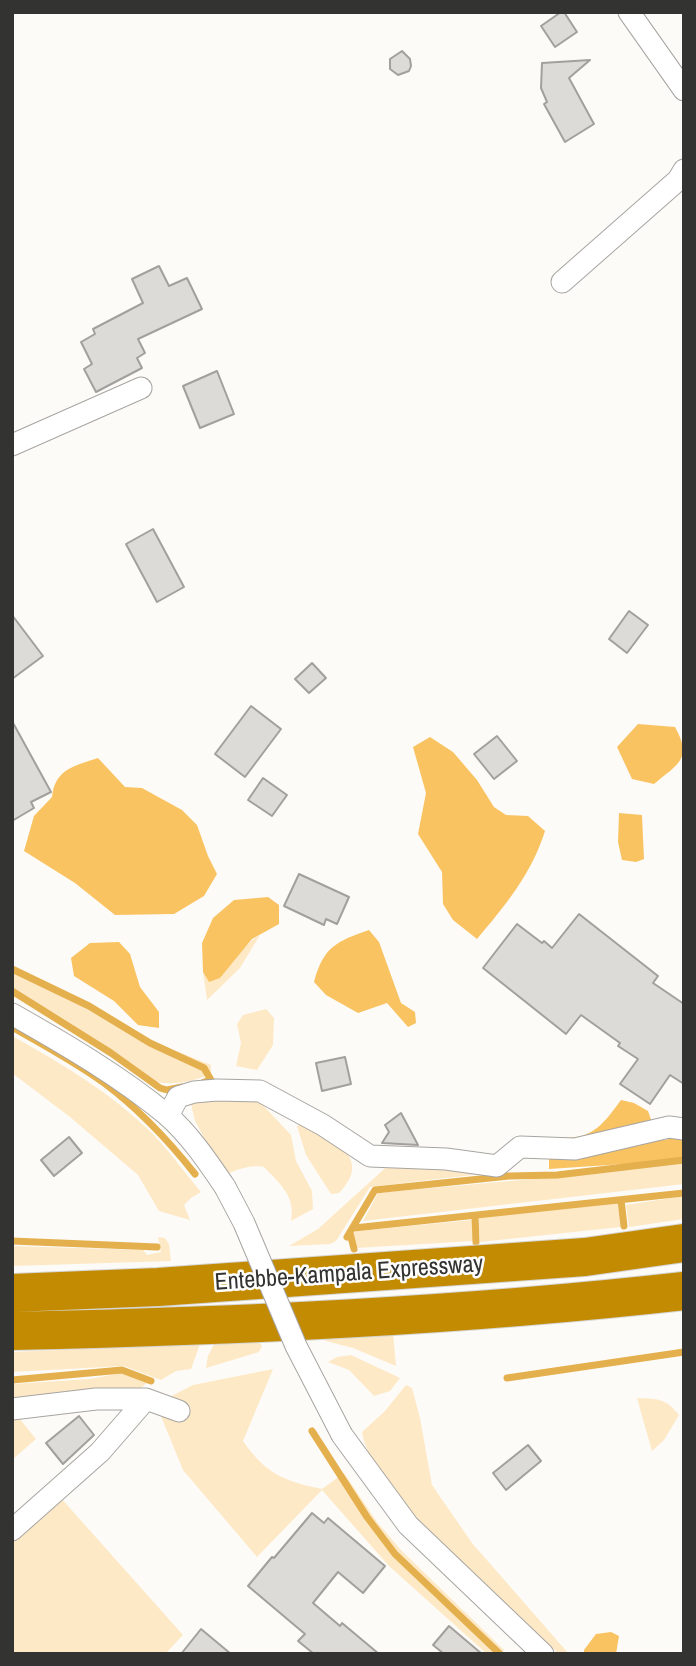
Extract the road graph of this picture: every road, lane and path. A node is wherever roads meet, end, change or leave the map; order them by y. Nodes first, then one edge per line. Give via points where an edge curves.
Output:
1 (629, 12) edge
2 (684, 90) edge
3 (684, 170) edge
4 (562, 282) dead end
5 (141, 388) dead end
6 (12, 445) edge
7 (12, 1014) edge
8 (168, 1116) junction
9 (684, 1129) edge
10 (684, 1243) edge
11 (684, 1291) edge
12 (12, 1293) edge
13 (12, 1331) edge
14 (146, 1399) junction
15 (12, 1409) edge
16 (179, 1411) dead end
17 (12, 1530) edge
18 (543, 1654) edge

1 - 2 street
3 - 4 street
5 - 6 street
7 - 8 street via 60,1041
8 - 9 street via 178,1097 194,1092 260,1091 370,1156 446,1158 494,1166 520,1147 575,1149 669,1127
8 - 18 street, bridge via 225,1187 296,1346 342,1435 408,1525
10 - 12 highway, Entebbe-Kampala Expressway via 585,1258
11 - 13 highway, Entebbe-Kampala Expressway via 415,1313
14 - 15 street via 96,1399
14 - 16 street
14 - 17 street via 100,1452

